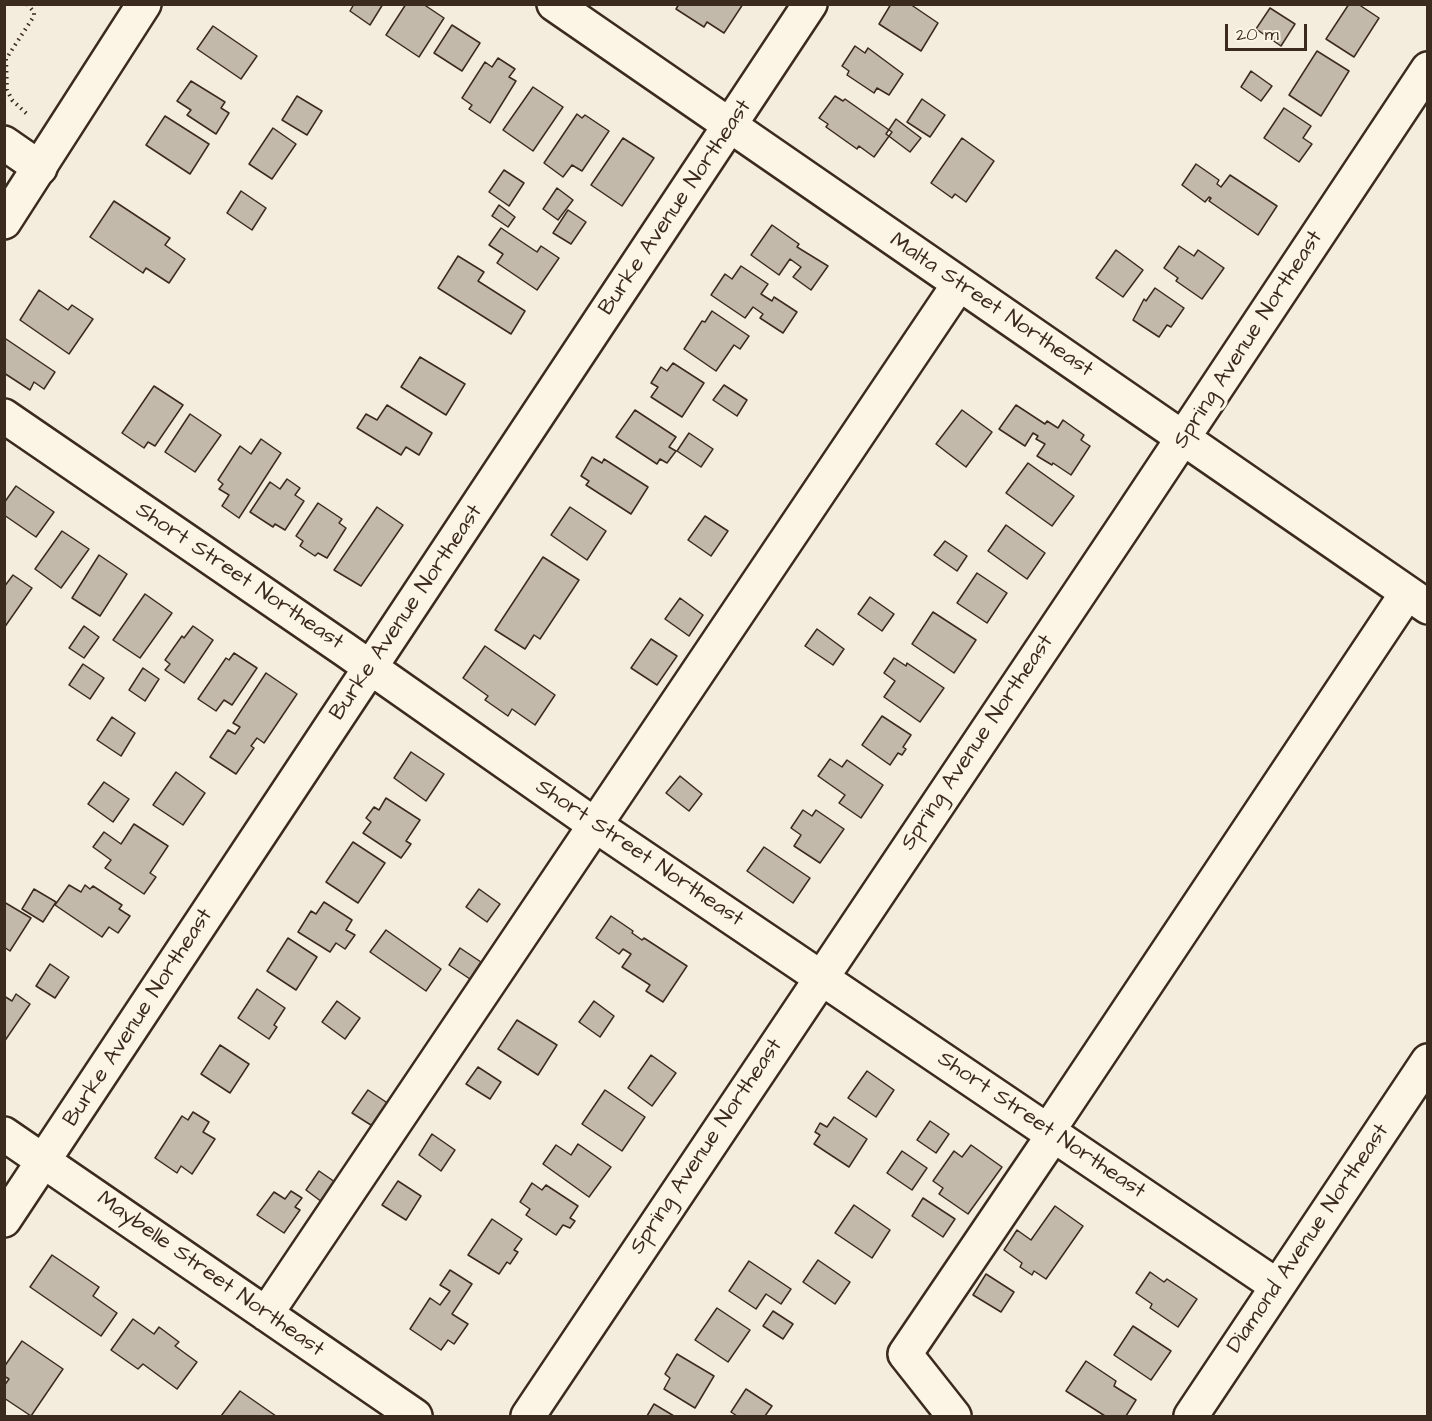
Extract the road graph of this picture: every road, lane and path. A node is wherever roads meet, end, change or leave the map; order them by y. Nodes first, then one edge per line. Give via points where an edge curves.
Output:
1 (27, 4) edge
2 (144, 4) edge
3 (554, 4) edge
4 (810, 4) edge
5 (1428, 69) edge
6 (27, 114) dead end
7 (731, 127) junction
8 (4, 143) edge
9 (40, 168) junction
10 (4, 222) edge
11 (959, 284) junction
12 (4, 416) edge
13 (1184, 439) junction
14 (1417, 600) edge
15 (370, 668) junction
16 (595, 825) junction
17 (821, 977) junction
18 (1428, 1061) edge
19 (1051, 1133) junction
20 (4, 1134) edge
21 (44, 1161) junction
22 (4, 1221) edge
23 (1277, 1286) junction
24 (266, 1314) junction
25 (415, 1416) edge
26 (528, 1416) edge
27 (954, 1416) edge
28 (1191, 1416) edge

1 - 6 path via 34,16 6,59 7,90
2 - 9 street
3 - 7 street, Malta Street Northeast
4 - 7 street, Burke Avenue Northeast
5 - 13 street, Spring Avenue Northeast
7 - 11 street, Malta Street Northeast
7 - 15 street, Burke Avenue Northeast
8 - 9 street
9 - 10 street
11 - 13 street, Malta Street Northeast
11 - 16 street
12 - 15 street, Short Street Northeast
13 - 14 street, Malta Street Northeast
13 - 17 street, Spring Avenue Northeast
14 - 19 street
15 - 16 street, Short Street Northeast
15 - 21 street, Burke Avenue Northeast
16 - 17 street, Short Street Northeast
16 - 24 street
17 - 19 street, Short Street Northeast
17 - 26 street, Spring Avenue Northeast
18 - 23 street, Diamond Avenue Northeast
19 - 23 street, Short Street Northeast
19 - 27 street via 905,1354
20 - 21 street, Maybelle Street Northeast
21 - 22 street, Burke Avenue Northeast
21 - 24 street, Maybelle Street Northeast
23 - 28 street, Diamond Avenue Northeast
24 - 25 street, Maybelle Street Northeast

